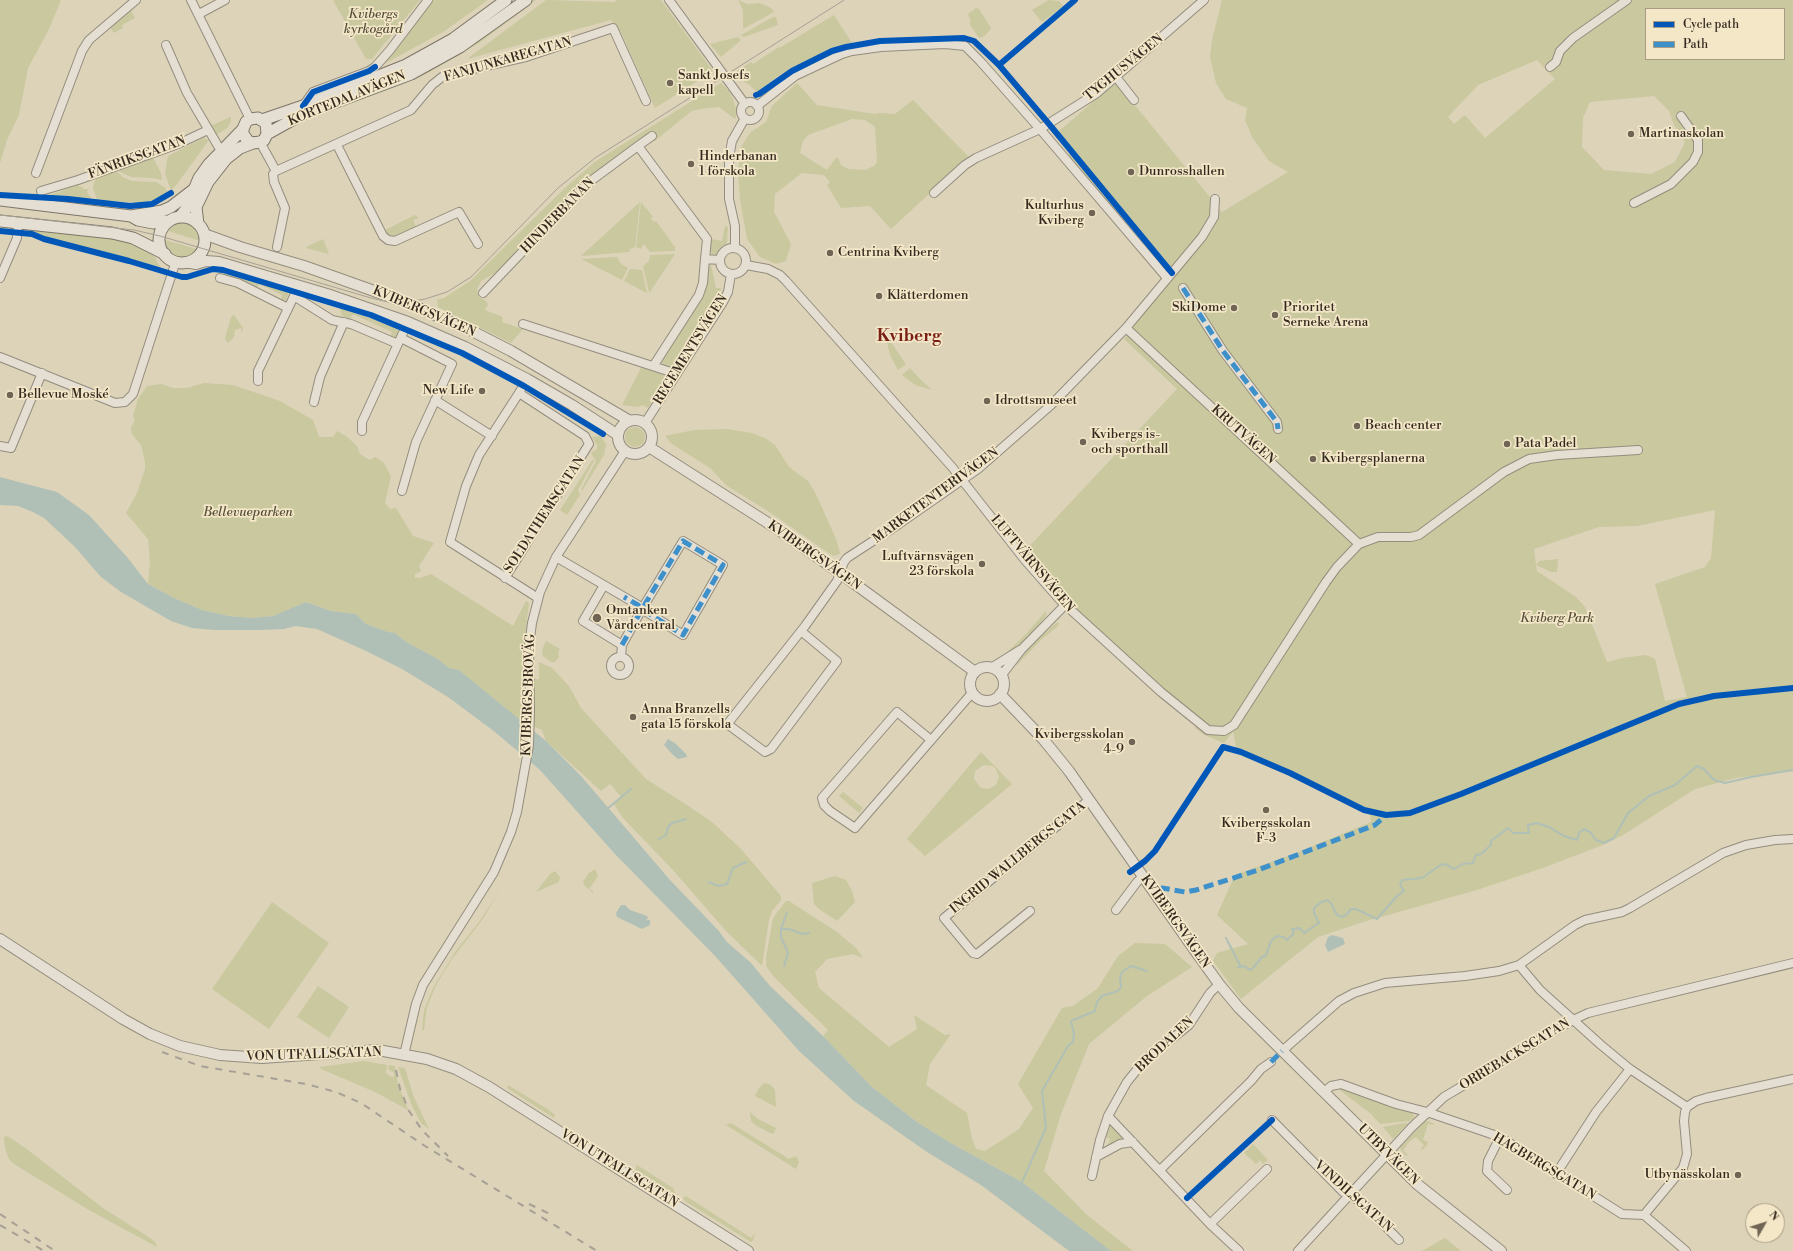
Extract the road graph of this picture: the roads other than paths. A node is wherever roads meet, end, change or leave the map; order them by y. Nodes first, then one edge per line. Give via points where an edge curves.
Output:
1 (136, 0) edge
2 (191, 0) edge
3 (225, 0) edge
4 (428, 0) edge
5 (506, 0) edge
6 (526, 0) edge
7 (669, 0) edge
8 (1204, 0) edge
9 (1627, 0) edge
10 (199, 14) junction
11 (166, 45) dead end
12 (1550, 67) dead end
13 (1116, 77) junction
14 (1134, 100) dead end
15 (646, 101) dead end
16 (745, 104) junction
17 (303, 106) junction
18 (757, 106) junction
19 (1681, 116) dead end
20 (745, 118) junction
21 (250, 119) junction
22 (262, 120) junction
23 (1040, 129) junction
24 (208, 130) junction
25 (243, 130) junction
26 (267, 134) junction
27 (652, 136) dead end
28 (256, 143) junction
29 (338, 145) junction
30 (638, 146) junction
31 (221, 151) junction
32 (276, 172) junction
33 (36, 173) dead end
34 (193, 190) junction
35 (41, 191) dead end
36 (934, 193) dead end
37 (1215, 199) dead end
38 (0, 200) edge
39 (1634, 203) dead end
40 (131, 216) junction
41 (180, 217) junction
42 (0, 221) edge
43 (169, 221) junction
44 (18, 224) junction
45 (198, 224) junction
46 (204, 234) junction
47 (478, 244) dead end
48 (277, 248) dead end
49 (734, 248) junction
50 (165, 254) junction
51 (706, 259) junction
52 (720, 260) junction
53 (181, 262) junction
54 (746, 265) junction
55 (731, 274) junction
56 (0, 278) edge
57 (220, 278) dead end
58 (1167, 278) junction
59 (298, 285) junction
60 (1183, 288) dead end
61 (483, 293) dead end
62 (294, 296) junction
63 (288, 308) junction
64 (344, 322) junction
65 (408, 322) junction
66 (523, 324) dead end
67 (1126, 328) junction
68 (399, 341) junction
69 (0, 357) edge
70 (654, 366) junction
71 (42, 373) junction
72 (677, 374) junction
73 (527, 379) junction
74 (258, 381) dead end
75 (520, 394) junction
76 (435, 400) junction
77 (314, 402) dead end
78 (630, 421) junction
79 (645, 423) junction
80 (1278, 429) dead end
81 (362, 431) dead end
82 (618, 435) junction
83 (492, 436) junction
84 (0, 446) edge
85 (649, 447) junction
86 (1638, 450) dead end
87 (625, 451) junction
88 (963, 479) junction
89 (402, 491) dead end
90 (1359, 544) junction
91 (556, 557) junction
92 (840, 573) junction
93 (505, 578) junction
94 (604, 585) junction
95 (538, 598) junction
96 (1065, 605) junction
97 (642, 609) junction
98 (801, 631) junction
99 (622, 645) junction
100 (1021, 650) junction
101 (621, 657) dead end
102 (991, 668) junction
103 (974, 672) junction
104 (1001, 676) junction
105 (972, 693) junction
106 (1000, 694) junction
107 (931, 740) junction
108 (1089, 800) junction
109 (1793, 839) edge
110 (1143, 876) junction
111 (1116, 910) dead end
112 (1030, 911) dead end
113 (0, 939) edge
114 (1793, 963) edge
115 (1519, 965) junction
116 (1219, 984) junction
117 (1573, 1020) junction
118 (1282, 1051) junction
119 (404, 1055) junction
120 (1272, 1062) dead end
121 (1630, 1069) junction
122 (1793, 1080) edge
123 (1324, 1092) junction
124 (1688, 1107) junction
125 (1427, 1112) junction
126 (1108, 1116) junction
127 (1272, 1120) dead end
128 (1500, 1137) junction
129 (1133, 1142) junction
130 (1387, 1155) junction
131 (1096, 1157) junction
132 (1267, 1169) dead end
133 (1160, 1170) junction
134 (1556, 1174) junction
135 (1092, 1176) dead end
136 (1507, 1190) dead end
137 (1350, 1195) junction
138 (1644, 1215) junction
139 (1210, 1224) junction
140 (1399, 1240) dead end
141 (1681, 1250) edge
142 (748, 1251) edge
143 (1239, 1251) edge
144 (1298, 1251) edge
145 (1501, 1251) edge

1 - 33 street via 89,40 82,51
2 - 10 street
3 - 10 street
4 - 17 street via 375,67 313,92
5 - 17 main road, KORTEDALAVÄGEN via 465,31 424,56
6 - 26 main road, KORTEDALAVÄGEN via 469,42 431,64 394,81 301,115
7 - 16 street
8 - 13 street, TYGHUSVÄGEN
9 - 12 street via 1573,38 1560,51 1556,62
10 - 21 street
11 - 24 street via 183,85
13 - 14 street
13 - 23 street, TYGHUSVÄGEN via 1097,93
15 - 29 street, FANJUNKAREGATAN via 613,28 526,57 442,77 411,110
16 - 18 street via 751,102
16 - 20 street via 741,112
17 - 22 main road, KORTEDALAVÄGEN
18 - 20 street via 756,118
18 - 23 street via 795,76 842,54 881,47 958,44 971,50
19 - 39 street via 1698,140 1698,152 1693,162 1671,184
20 - 49 street via 732,141 729,158 729,199 735,226
21 - 22 main road, KORTEDALAVÄGEN
21 - 25 main road
22 - 26 main road via 266,124
23 - 36 street, TYGHUSVÄGEN via 976,158
23 - 58 street
24 - 31 street
24 - 35 street, FÄNRIKSGATAN via 178,144
25 - 28 main road via 245,138
25 - 31 main road
26 - 28 main road, KORTEDALAVÄGEN via 264,140
27 - 30 street, HINDERBANAN
28 - 32 street
28 - 45 main road, KORTEDALAVÄGEN via 240,148 208,182 196,207
29 - 32 street, FANJUNKAREGATAN
29 - 47 street via 382,236 395,241 460,212
30 - 51 street via 707,239
30 - 61 street, HINDERBANAN via 588,183
31 - 34 main road via 209,164
32 - 48 street via 273,174 274,182 286,208
34 - 40 main road via 162,211
34 - 41 main road
37 - 58 street, MARKETENTERIVÄGEN via 1214,218 1210,226
38 - 40 main road
40 - 43 main road via 153,223
41 - 43 main road
41 - 45 main road via 190,218
42 - 44 main road
43 - 50 main road via 159,238
44 - 50 main road via 112,233 133,238
44 - 56 street via 17,238
45 - 46 main road
46 - 53 main road via 201,252 195,258
46 - 78 street, KVIBERGSVÄGEN via 405,302 472,331
49 - 52 street via 725,251
49 - 54 street via 744,254
50 - 53 main road
51 - 52 street
51 - 70 street via 703,283 698,295
52 - 55 street via 722,268
53 - 59 street, KVIBERGSVÄGEN via 219,262
53 - 71 street via 133,394 125,402 116,403
54 - 55 street via 740,272
54 - 88 street, LUFTVÄRNSVÄGEN via 768,269 786,280
55 - 72 street, REGEMENTSVÄGEN via 724,302
57 - 63 street
58 - 67 street, MARKETENTERIVÄGEN
59 - 62 street
59 - 65 street, KVIBERGSVÄGEN
60 - 80 street via 1223,351 1277,422
62 - 63 street
62 - 64 street via 332,320
63 - 74 street via 258,371
64 - 68 street
64 - 77 street via 320,377
65 - 68 street
65 - 73 street, KVIBERGSVÄGEN via 465,347
66 - 70 street
67 - 88 street, MARKETENTERIVÄGEN via 1039,416
67 - 90 street, KRUTVÄGEN
68 - 76 street via 452,364
68 - 81 street via 362,422
69 - 71 street
70 - 72 street
71 - 84 street via 11,448
72 - 79 street, REGEMENTSVÄGEN
73 - 75 street, SOLDATHEMSGATAN
73 - 82 street, KVIBERGSVÄGEN
75 - 83 street, SOLDATHEMSGATAN
75 - 93 street, SOLDATHEMSGATAN via 585,436 589,444
76 - 83 street
76 - 89 street via 416,442
78 - 79 street, KVIBERGSVÄGEN via 638,420
78 - 82 street via 622,426
79 - 85 street via 651,434
82 - 87 street via 620,445
83 - 93 street, SOLDATHEMSGATAN via 466,486 450,542
85 - 87 street via 638,454
85 - 92 street, KVIBERGSVÄGEN via 779,530
86 - 90 street via 1529,459 1504,472 1419,534 1412,537 1378,537
87 - 91 street, KVIBERGS BROVÄG
88 - 92 street, MARKETENTERIVÄGEN via 847,558
88 - 96 street, LUFTVÄRNSVÄGEN via 1024,559
90 - 96 street, LUFTVÄRNSVÄGEN via 1326,582 1234,725 1224,731 1208,730 1200,725
91 - 94 street
91 - 95 street, KVIBERGS BROVÄG
92 - 98 street, MARKETENTERIVÄGEN
92 - 103 street, KVIBERGSVÄGEN
93 - 95 street, SOLDATHEMSGATAN
94 - 97 street
94 - 99 street via 583,621
95 - 119 street, KVIBERGS BROVÄG via 530,635 529,745 511,832 494,872 424,985 416,1004
96 - 100 street
97 - 97 street via 683,635 723,565 683,541
97 - 99 street
98 - 98 street, MARKETENTERIVÄGEN via 837,661 770,749 765,752 730,726 729,722
99 - 101 street
100 - 102 street
100 - 104 street
102 - 103 street via 982,668
102 - 104 street
103 - 105 street via 970,682
104 - 106 street via 1003,687
105 - 106 street via 980,700 987,701
105 - 107 street
106 - 108 street, KVIBERGSVÄGEN via 1054,753
107 - 107 street via 855,828 824,805 822,798 897,712
108 - 110 street, KVIBERGSVÄGEN
108 - 112 street, INGRID WALLBERGS GATA via 944,918 973,953 977,954
109 - 115 street via 1746,845 1723,853 1622,912 1585,920 1575,925
110 - 111 street
110 - 116 street, KVIBERGSVÄGEN
113 - 119 street, VON UTFALLSGATAN via 123,1019 180,1046 210,1054 242,1058 366,1050
114 - 117 street, ORREBACKSGATAN via 1588,1013
115 - 117 street via 1540,990
115 - 118 street via 1465,976 1385,983 1354,993 1334,1005
116 - 118 street, KVIBERGSVÄGEN
116 - 126 street, BRODALEN via 1189,1025 1144,1062 1126,1082
117 - 121 street
117 - 125 street, ORREBACKSGATAN via 1444,1097
118 - 123 street, UTBYVÄGEN
119 - 142 street, VON UTFALLSGATAN via 443,1063 470,1076
120 - 133 street via 1261,1069
121 - 124 street
121 - 134 street via 1596,1112
122 - 124 street via 1706,1098
123 - 125 street, HAGBERGSGATAN via 1331,1086 1341,1084
123 - 130 street, UTBYVÄGEN
124 - 138 street via 1684,1121 1687,1154 1683,1168
125 - 128 street, HAGBERGSGATAN
125 - 130 street, ORREBACKSGATAN
126 - 129 street
126 - 131 street, BRODALEN
127 - 137 street, VINDILSGATAN via 1343,1192
128 - 134 street, HAGBERGSGATAN
128 - 136 street via 1488,1161 1487,1171
129 - 131 street via 1120,1144
129 - 133 street
130 - 137 street, ORREBACKSGATAN
130 - 145 street, UTBYVÄGEN via 1417,1184
131 - 135 street, BRODALEN
132 - 139 street
133 - 139 street
134 - 138 street, HAGBERGSGATAN via 1622,1214
137 - 140 street, VINDILSGATAN via 1361,1202
137 - 144 street, ORREBACKSGATAN
138 - 141 street via 1663,1230
139 - 143 street

